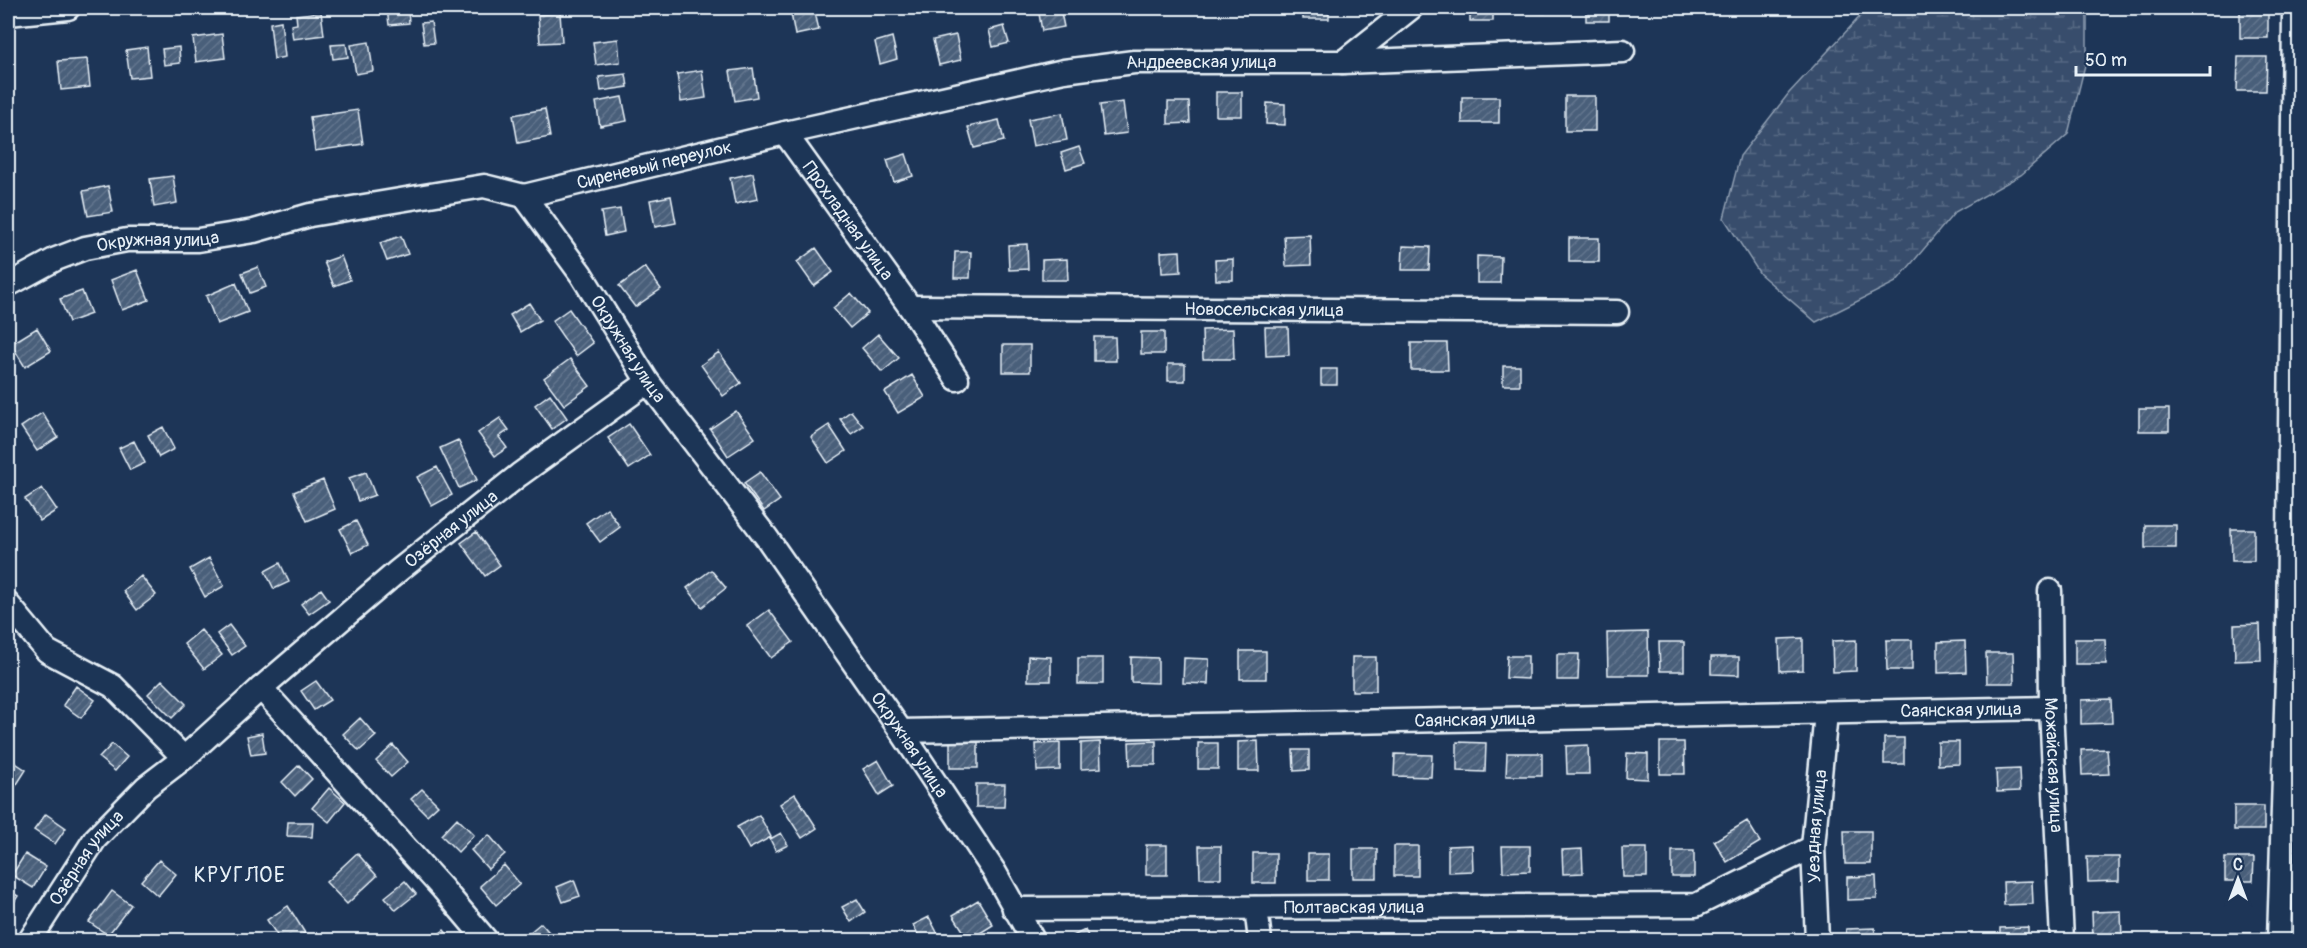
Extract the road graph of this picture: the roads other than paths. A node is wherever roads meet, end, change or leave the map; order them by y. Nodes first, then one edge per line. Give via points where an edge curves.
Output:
1 (68, 8) edge
2 (1411, 8) edge
3 (2294, 11) dead end
4 (8, 14) edge
5 (1623, 51) dead end
6 (1343, 62) junction
7 (785, 134) junction
8 (524, 196) junction
9 (8, 285) edge
10 (910, 307) junction
11 (1617, 312) dead end
12 (957, 379) dead end
13 (648, 382) junction
14 (2050, 591) dead end
15 (8, 604) edge
16 (2294, 644) edge
17 (261, 688) junction
18 (2051, 708) junction
19 (1826, 713) junction
20 (901, 731) junction
21 (184, 758) junction
22 (1813, 847) junction
23 (1256, 908) junction
24 (1014, 909) junction
25 (30, 940) edge
26 (486, 940) edge
27 (1033, 940) edge
28 (1260, 940) edge
29 (1817, 940) edge
30 (2062, 940) edge
31 (2279, 940) edge

1 - 4 street
2 - 6 street
3 - 16 street
5 - 6 street, Андреевская улица
6 - 7 street, Андреевская улица via 1134,62 1064,71
7 - 8 street, Сиреневый переулок
7 - 10 street, Прохладная улица
8 - 9 street, Окружная улица via 484,186 310,215 198,240 127,240 85,248
8 - 13 street, Окружная улица via 581,274
10 - 11 street, Новосельская улица
10 - 12 street, Прохладная улица
13 - 17 street, Озёрная улица via 519,475 398,571
13 - 20 street, Окружная улица via 767,538
14 - 18 street, Можайская улица
15 - 21 street via 47,651 113,687
16 - 31 street
17 - 21 street, Озёрная улица
17 - 26 street
18 - 19 street, Саянская улица
18 - 30 street, Можайская улица
19 - 20 street, Саянская улица
19 - 22 street, Уездная улица
20 - 24 street, Окружная улица via 994,871
21 - 25 street, Озёрная улица via 146,787 95,839
22 - 23 street, Полтавская улица via 1695,905
22 - 29 street, Уездная улица
23 - 24 street, Полтавская улица
23 - 28 street
24 - 27 street, Окружная улица

